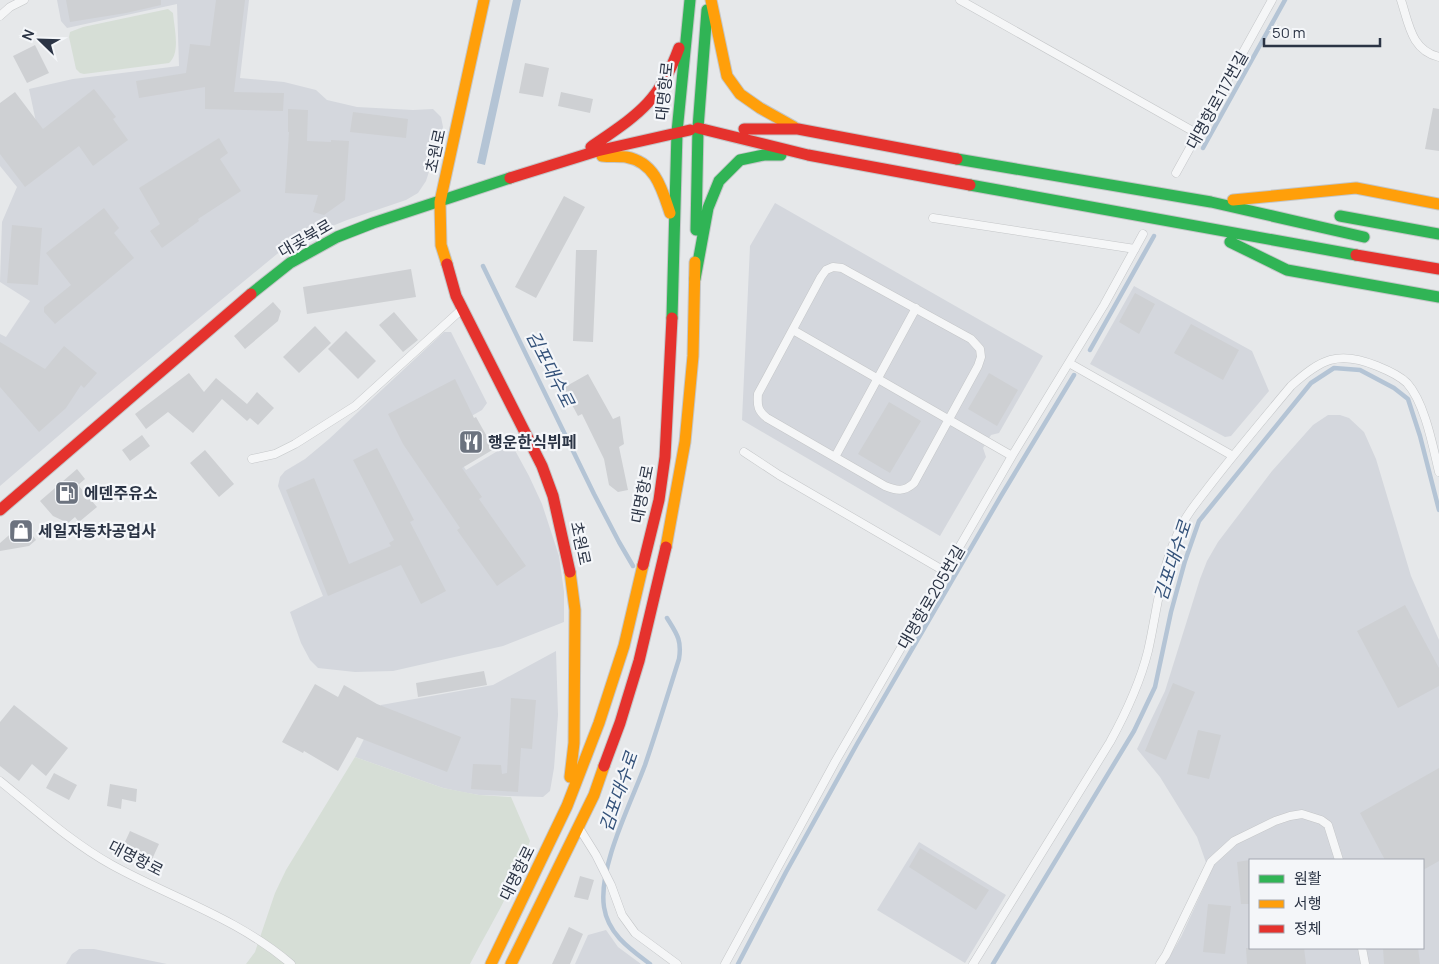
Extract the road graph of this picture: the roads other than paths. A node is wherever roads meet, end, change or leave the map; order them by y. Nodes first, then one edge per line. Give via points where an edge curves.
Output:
1 (24, 0) edge
2 (484, 0) edge
3 (689, 0) edge
4 (710, 0) edge
5 (960, 0) edge
6 (1272, 0) edge
7 (1401, 0) edge
8 (0, 16) edge
9 (1439, 57) edge
10 (698, 128) junction
11 (798, 129) junction
12 (677, 132) junction
13 (1198, 134) junction
14 (808, 155) junction
15 (578, 156) junction
16 (1176, 173) dead end
17 (440, 202) junction
18 (1211, 202) junction
19 (1320, 203) dead end
20 (1439, 204) edge
21 (1305, 212) dead end
22 (1333, 215) dead end
23 (933, 218) dead end
24 (674, 224) junction
25 (1202, 228) junction
26 (1143, 234) dead end
27 (1439, 234) edge
28 (1371, 238) dead end
29 (1135, 249) junction
30 (1285, 254) dead end
31 (1439, 269) edge
32 (695, 279) junction
33 (1439, 297) edge
34 (462, 308) junction
35 (916, 308) junction
36 (793, 330) junction
37 (1069, 363) junction
38 (878, 378) junction
39 (949, 418) junction
40 (744, 452) dead end
41 (1012, 456) junction
42 (1234, 456) junction
43 (835, 457) junction
44 (252, 459) dead end
45 (1439, 472) edge
46 (0, 510) edge
47 (946, 572) junction
48 (574, 708) junction
49 (599, 723) junction
50 (0, 781) edge
51 (567, 806) junction
52 (579, 828) junction
53 (1339, 859) edge
54 (1362, 949) edge
55 (291, 964) edge
56 (491, 964) edge
57 (511, 964) edge
58 (677, 964) edge
59 (725, 964) edge
60 (973, 964) edge
61 (1160, 964) edge
62 (1365, 964) edge

1 - 8 lane
2 - 17 main road, 초원로
3 - 12 main road, 대명항로
3 - 15 main road via 679,49 653,99
4 - 10 main road, 대명항로
4 - 11 main road via 727,76 740,94
5 - 13 lane
6 - 13 lane, 대명항로117번길
7 - 9 lane via 1417,43 1422,50
10 - 11 main road
10 - 12 main road, 대곶북로
10 - 14 main road
10 - 32 main road, 대명항로
11 - 18 main road
12 - 15 main road, 대곶북로
12 - 24 main road, 대명항로
13 - 16 lane, 대명항로117번길
14 - 25 main road
14 - 32 main road via 764,155 740,160 719,181 708,208
15 - 17 main road, 대곶북로
15 - 24 main road via 627,157 641,162 655,172
17 - 34 main road, 초원로 via 441,245
17 - 46 main road, 대곶북로 via 373,222 302,255 150,378
18 - 19 main road
18 - 20 main road via 1356,188
18 - 21 main road
18 - 28 main road
22 - 27 main road
23 - 29 lane
24 - 49 main road, 대명항로 via 666,457 624,646
25 - 30 main road
25 - 31 main road
25 - 33 main road via 1287,270
26 - 29 lane, 대명항로205번길
29 - 37 lane, 대명항로205번길
32 - 52 main road, 대명항로 via 685,442 671,525 639,661 620,723
34 - 44 lane via 355,406 295,444 275,454
34 - 48 main road, 초원로 via 554,496 568,558 575,610
35 - 36 lane via 842,268 833,267 821,277
35 - 38 lane
35 - 39 lane via 971,339 980,349 978,366
36 - 38 lane
36 - 43 lane via 758,394 759,412
37 - 41 lane, 대명항로205번길
37 - 42 lane
38 - 39 lane
38 - 43 lane
39 - 41 lane
39 - 43 lane via 914,483 900,491 885,486
40 - 47 lane
41 - 47 lane, 대명항로205번길
42 - 45 lane via 1291,386 1308,371 1328,360 1347,357 1391,372 1406,383 1417,399 1429,431
42 - 60 lane via 1178,532 1161,584 1148,652 1124,716
47 - 59 lane, 대명항로205번길
48 - 49 main road via 586,723
48 - 51 main road, 초원로
49 - 51 main road, 대명항로
50 - 55 lane, 대명항로 via 86,850 244,929
51 - 56 main road, 대명항로
52 - 57 main road, 대명항로
52 - 58 lane via 611,885 622,915 635,933
53 - 61 lane via 1328,825 1302,814 1275,821 1234,841 1211,862
54 - 62 lane

